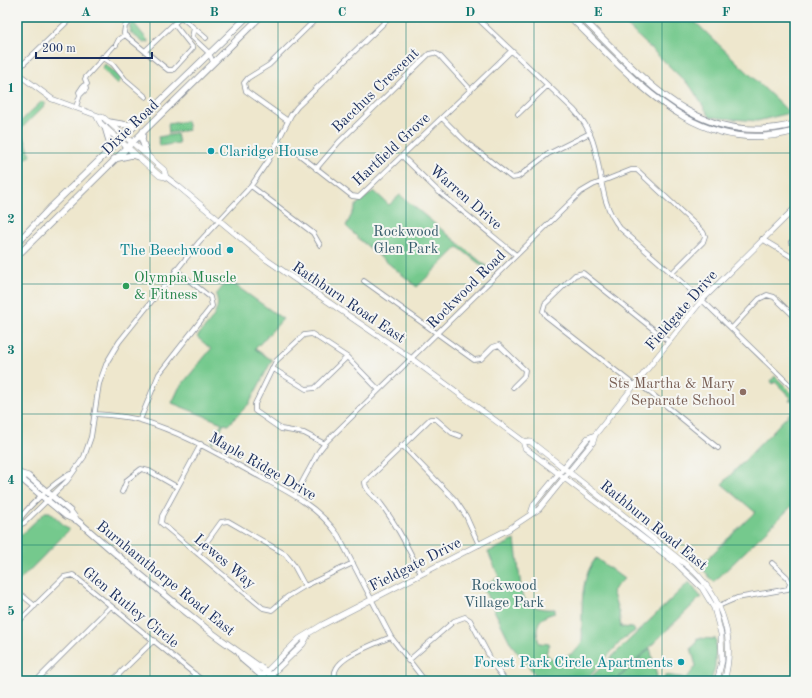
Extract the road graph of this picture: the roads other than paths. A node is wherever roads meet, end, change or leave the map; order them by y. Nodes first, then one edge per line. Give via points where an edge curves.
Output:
1 (72, 17) edge
2 (134, 17) edge
3 (181, 17) edge
4 (246, 17) edge
5 (260, 17) edge
6 (318, 17) edge
7 (390, 17) edge
8 (476, 17) edge
9 (570, 17) edge
10 (581, 17) edge
11 (174, 24) junction
12 (194, 28) junction
13 (124, 33) dead end
14 (206, 38) dead end
15 (145, 51) junction
16 (511, 51) junction
17 (207, 52) junction
18 (102, 57) junction
19 (213, 62) junction
20 (17, 72) edge
21 (547, 86) junction
22 (471, 90) junction
23 (146, 97) dead end
24 (76, 107) junction
25 (518, 114) dead end
26 (442, 118) junction
27 (288, 121) junction
28 (137, 123) junction
29 (795, 124) edge
30 (107, 125) junction
31 (143, 131) junction
32 (795, 131) edge
33 (590, 133) junction
34 (125, 136) junction
35 (120, 141) junction
36 (132, 142) junction
37 (279, 142) junction
38 (127, 147) junction
39 (107, 152) junction
40 (147, 155) junction
41 (402, 156) junction
42 (138, 157) junction
43 (114, 159) junction
44 (316, 169) junction
45 (166, 177) junction
46 (602, 182) junction
47 (251, 186) junction
48 (795, 208) edge
49 (218, 219) junction
50 (762, 239) junction
51 (795, 239) edge
52 (791, 242) dead end
53 (17, 243) edge
54 (320, 245) dead end
55 (516, 255) junction
56 (17, 256) edge
57 (795, 259) edge
58 (176, 270) junction
59 (671, 274) junction
60 (364, 280) dead end
61 (702, 300) junction
62 (795, 317) edge
63 (732, 328) junction
64 (438, 334) junction
65 (668, 341) junction
66 (347, 356) junction
67 (412, 359) junction
68 (272, 368) junction
69 (635, 384) junction
70 (513, 387) dead end
71 (379, 390) junction
72 (795, 390) edge
73 (94, 414) junction
74 (140, 420) junction
75 (595, 435) junction
76 (460, 436) dead end
77 (523, 440) junction
78 (201, 444) junction
79 (325, 444) junction
80 (402, 445) junction
81 (718, 448) dead end
82 (564, 467) junction
83 (569, 471) junction
84 (19, 473) edge
85 (558, 474) junction
86 (564, 478) junction
87 (177, 488) junction
88 (122, 492) dead end
89 (50, 494) junction
90 (295, 495) junction
91 (45, 498) junction
92 (531, 513) junction
93 (78, 521) junction
94 (17, 525) edge
95 (479, 545) junction
96 (198, 554) junction
97 (353, 563) junction
98 (772, 563) dead end
99 (421, 574) junction
100 (305, 586) junction
101 (17, 591) edge
102 (372, 600) junction
103 (35, 606) junction
104 (111, 606) junction
105 (716, 607) junction
106 (17, 623) edge
107 (391, 637) junction
108 (154, 640) junction
109 (408, 661) junction
110 (195, 674) junction
111 (266, 677) edge
112 (36, 681) edge
113 (112, 681) edge
114 (189, 681) edge
115 (203, 681) edge
116 (257, 681) edge
117 (278, 681) edge
118 (337, 681) edge
119 (425, 681) edge
120 (506, 681) edge
121 (718, 681) edge
122 (724, 681) edge

1 - 20 street
2 - 13 street via 125,26
3 - 11 street
3 - 12 street
4 - 17 main road, Dixie Road
5 - 19 main road, Dixie Road
6 - 27 street via 269,65 244,84 246,92
7 - 27 street via 299,104
8 - 16 street
9 - 32 main road via 654,96 684,118 706,129 733,135 762,137
10 - 29 main road via 668,99 697,116 723,126 750,130
11 - 15 street
11 - 15 street via 193,48 172,70 168,70
12 - 14 street
12 - 17 street via 192,37
15 - 18 street via 125,35
16 - 21 street
16 - 22 street, Hartfield Grove
17 - 19 street
17 - 28 main road, Dixie Road
18 - 23 street via 113,64 125,79
18 - 24 street via 86,77 86,88 80,95
19 - 31 main road, Dixie Road
20 - 24 street, Rathburn Road East via 52,99
21 - 25 street
21 - 33 street via 578,114
22 - 26 street, Hartfield Grove
22 - 44 street, Bacchus Crescent via 439,56 429,54 339,142
24 - 30 street, Rathburn Road East via 98,117
26 - 33 street via 466,142 511,178 518,177 553,151
26 - 41 street, Hartfield Grove
27 - 37 street
28 - 30 main road
28 - 34 main road, Dixie Road
30 - 34 street, Rathburn Road East
30 - 35 street, Rathburn Road East
30 - 39 main road via 110,144
31 - 36 main road, Dixie Road
31 - 40 main road via 142,140
33 - 46 street via 596,148
34 - 35 main road, Dixie Road
34 - 36 street, Rathburn Road East
35 - 38 street, Rathburn Road East
35 - 39 main road, Dixie Road
36 - 38 main road, Dixie Road
36 - 40 street, Rathburn Road East
37 - 44 street, Hartfield Grove
37 - 47 street
38 - 42 street, Rathburn Road East
38 - 43 main road, Dixie Road
39 - 53 main road, Dixie Road
40 - 45 street, Rathburn Road East via 164,170
41 - 44 street, Hartfield Grove via 358,197 352,196
41 - 55 street, Warren Drive via 435,188
42 - 43 main road via 132,155
42 - 45 street, Rathburn Road East via 160,176
43 - 56 main road, Dixie Road
45 - 49 street, Rathburn Road East
46 - 55 street, Rockwood Road via 581,192
46 - 59 street via 609,210 617,225
46 - 59 street, Rockwood Road via 637,170 703,232 703,242
47 - 49 street
47 - 54 street via 313,233
48 - 50 street, Fieldgate Drive
49 - 58 street
49 - 67 street, Rathburn Road East via 267,260
50 - 57 street
50 - 61 street, Fieldgate Drive
51 - 52 street
55 - 64 street, Rockwood Road
58 - 73 street via 113,352 99,384
58 - 74 street via 210,297 212,306 159,374
59 - 61 street
60 - 64 street
61 - 63 street
61 - 65 street, Fieldgate Drive
62 - 63 street via 774,297 766,295
63 - 72 street
64 - 67 street, Rockwood Road
64 - 70 street via 476,360 499,345 525,370 524,376
65 - 69 street, Fieldgate Drive
65 - 69 street via 584,273 575,275 545,304 543,311 546,316
66 - 68 street via 312,390 306,389
66 - 68 street via 314,334 308,333 279,358
66 - 71 street
67 - 71 street, Rockwood Road
67 - 77 street, Rathburn Road East
68 - 79 street via 255,404 256,412 281,429 304,433
69 - 75 street, Fieldgate Drive
69 - 81 street
71 - 79 street, Rockwood Road
73 - 74 street, Maple Ridge Drive
73 - 89 street via 88,450 67,481
74 - 78 street, Maple Ridge Drive
75 - 82 street, Fieldgate Drive via 588,438
75 - 83 street, Fieldgate Drive via 593,442
76 - 80 street via 432,418
77 - 82 street, Rathburn Road East via 532,442
77 - 85 street, Rathburn Road East via 526,448
78 - 87 street, Lewes Way
78 - 90 street, Maple Ridge Drive
79 - 90 street, Rockwood Road
80 - 95 street via 456,501
80 - 99 street via 367,480 365,486 402,536
82 - 83 street, Rathburn Road East
82 - 85 street, Fieldgate Drive
83 - 86 street, Fieldgate Drive
83 - 105 street, Rathburn Road East via 694,571 710,589
84 - 89 main road, Burnhamthorpe Road East via 28,476
84 - 91 main road, Burnhamthorpe Road East via 24,481
85 - 86 street, Rathburn Road East
85 - 92 street, Fieldgate Drive via 534,504
86 - 92 street, Fieldgate Drive via 539,509
86 - 105 street, Rathburn Road East via 686,571
87 - 88 street via 142,469 127,480
87 - 96 street, Lewes Way via 162,516 161,523
89 - 91 street
89 - 93 main road, Burnhamthorpe Road East via 70,510
90 - 97 street, Maple Ridge Drive via 328,522
91 - 93 main road, Burnhamthorpe Road East via 66,516
91 - 94 street via 19,518
92 - 95 street, Fieldgate Drive via 509,529
93 - 111 main road, Burnhamthorpe Road East via 205,627 246,656
95 - 99 street, Fieldgate Drive
96 - 100 street, Lewes Way via 266,610 272,610
96 - 100 street via 221,522 228,521 285,554
97 - 100 street, Lewes Way
97 - 102 street, Maple Ridge Drive
98 - 105 street via 789,578 788,589 737,598
99 - 102 street, Fieldgate Drive
101 - 103 street
102 - 107 street, Maple Ridge Drive
102 - 111 street, Fieldgate Drive via 299,639
103 - 104 street, Glen Rutley Circle via 70,574
103 - 106 street, Glen Rutley Circle
104 - 108 street, Glen Rutley Circle
104 - 112 street
105 - 121 street, Rathburn Road East via 722,642
105 - 122 street, Rathburn Road East via 725,624 728,642
107 - 109 street, Maple Ridge Drive
107 - 118 street via 354,653 342,662 334,674
108 - 110 street, Glen Rutley Circle
108 - 113 street
109 - 119 street, Maple Ridge Drive
109 - 120 street via 454,621 466,617 472,623 496,670
110 - 114 street
110 - 115 street, Glen Rutley Circle
111 - 116 street, Fieldgate Drive
111 - 117 main road, Burnhamthorpe Road East

